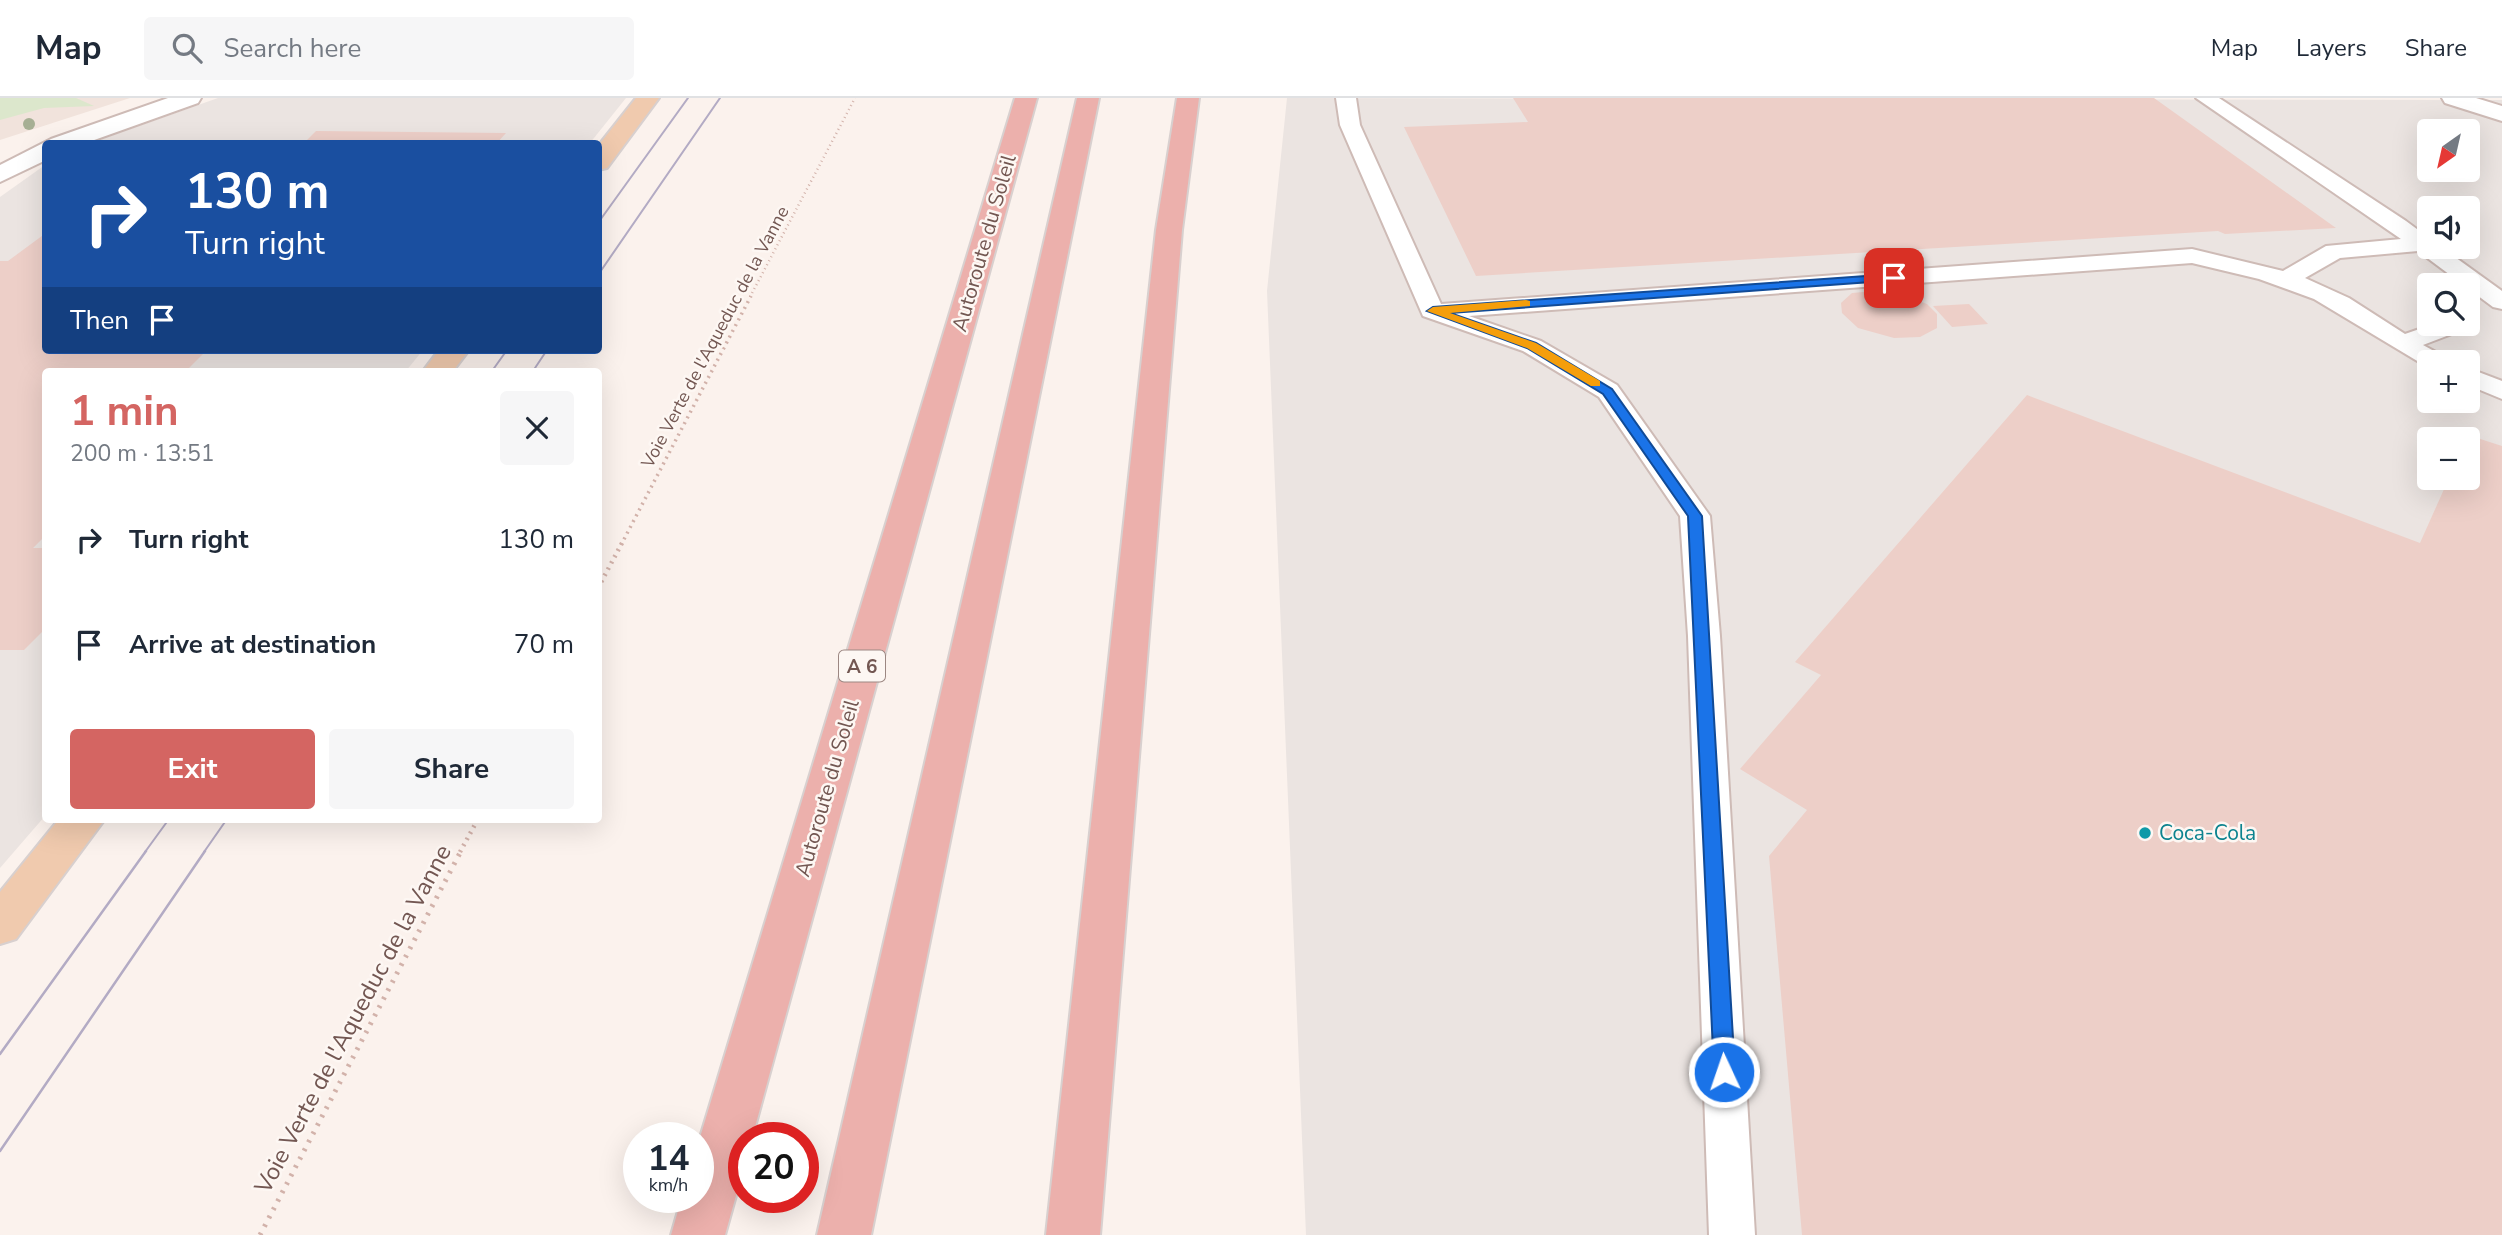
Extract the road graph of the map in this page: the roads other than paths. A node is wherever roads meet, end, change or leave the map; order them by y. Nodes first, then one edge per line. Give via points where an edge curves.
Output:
1 (190, 98) edge
2 (648, 98) edge
3 (1026, 98) edge
4 (1088, 98) edge
5 (1188, 98) edge
6 (1346, 98) edge
7 (2206, 98) edge
8 (2453, 98) edge
9 (2502, 114) edge
10 (71, 140) edge
11 (42, 152) edge
12 (602, 158) edge
13 (0, 174) edge
14 (2417, 240) edge
15 (2417, 244) edge
16 (2443, 259) edge
17 (2287, 279) junction
18 (2502, 304) edge
19 (1433, 311) junction
20 (2480, 314) edge
21 (2424, 336) edge
22 (2403, 344) junction
23 (2417, 352) edge
24 (451, 354) edge
25 (440, 368) edge
26 (2480, 381) edge
27 (2502, 391) edge
28 (81, 823) edge
29 (0, 925) edge
30 (1075, 1229) edge
31 (698, 1235) edge
32 (844, 1235) edge
33 (1732, 1235) edge

1 - 10 street
2 - 12 main road
3 - 31 highway, Autoroute du Soleil / A 6
4 - 32 highway
5 - 30 highway via 1167,244
6 - 19 lane via 1350,125
7 - 14 lane
8 - 9 street
11 - 13 street
15 - 17 lane via 2334,251
16 - 18 lane
17 - 19 lane via 2192,256
17 - 22 lane via 2339,303
18 - 20 lane
19 - 33 lane via 1532,346 1608,391 1695,516
21 - 22 lane
22 - 23 lane
24 - 25 main road
26 - 27 lane
28 - 29 main road

